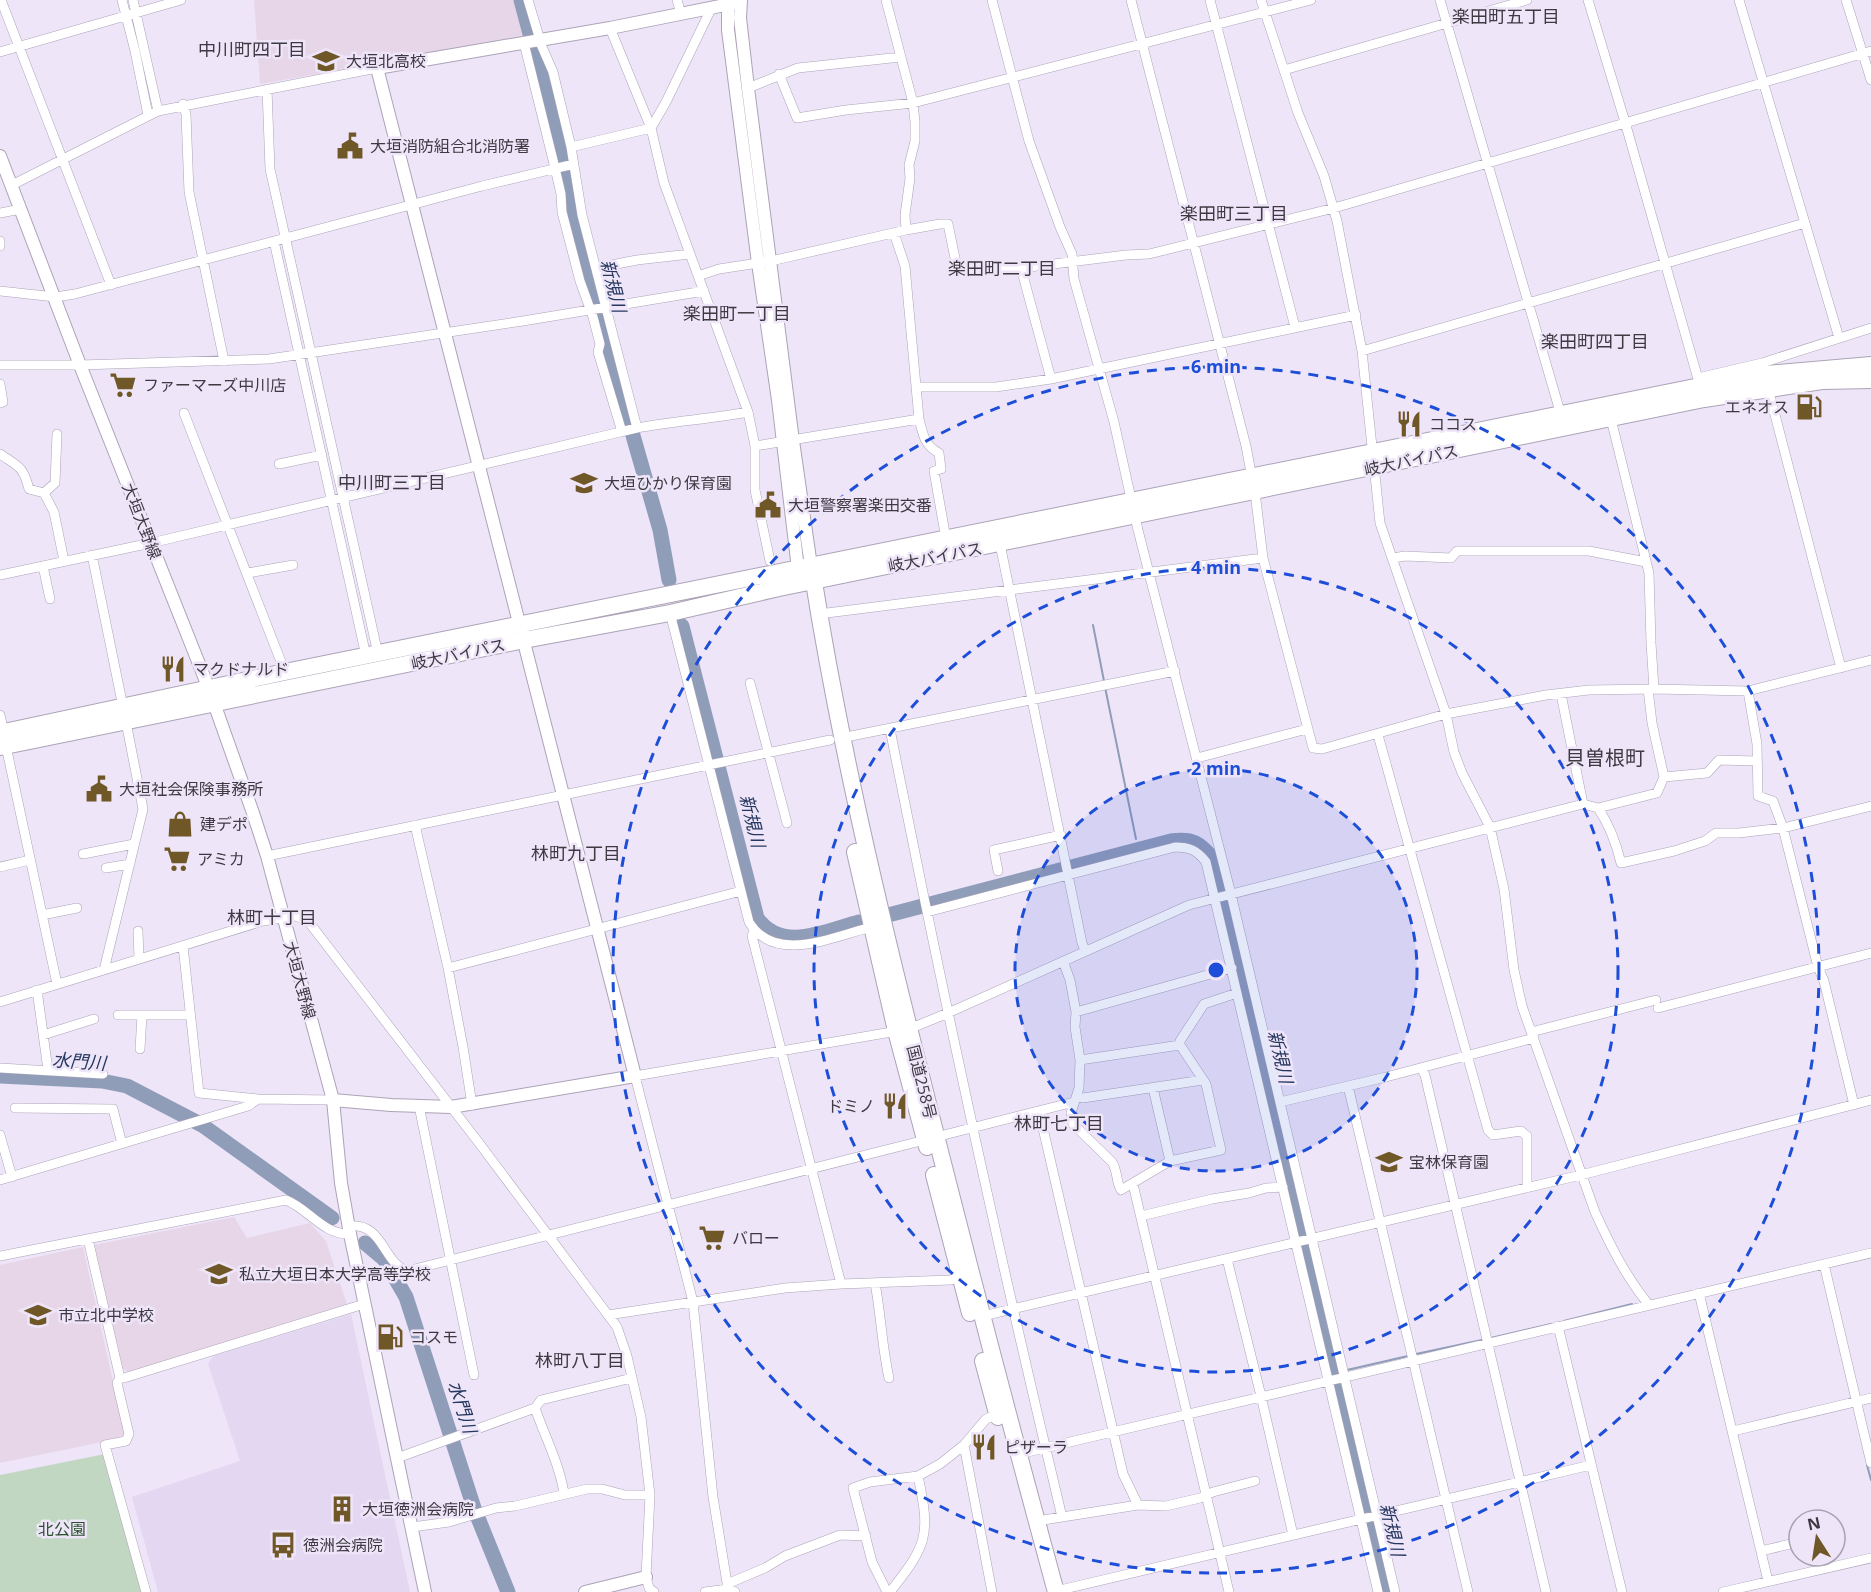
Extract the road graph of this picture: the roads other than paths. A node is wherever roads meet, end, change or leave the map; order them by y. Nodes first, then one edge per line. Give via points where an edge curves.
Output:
1 (1, 0) edge
2 (122, 0) edge
3 (133, 0) edge
4 (181, 0) edge
5 (528, 0) edge
6 (677, 0) edge
7 (886, 0) edge
8 (992, 0) edge
9 (1131, 0) edge
10 (1210, 0) edge
11 (1261, 0) edge
12 (1311, 0) edge
13 (1440, 0) edge
14 (1527, 0) edge
15 (1588, 0) edge
16 (1739, 0) edge
17 (1846, 0) edge
18 (737, 1) edge
19 (711, 9) junction
20 (1265, 13) junction
21 (132, 14) junction
22 (681, 14) junction
23 (1447, 23) junction
24 (1216, 24) junction
25 (610, 28) junction
26 (533, 41) junction
27 (1142, 44) junction
28 (19, 47) junction
29 (0, 52) edge
30 (1867, 52) edge
31 (901, 57) junction
32 (377, 68) junction
33 (1284, 70) junction
34 (779, 74) junction
35 (1012, 78) junction
36 (1871, 80) edge
37 (1763, 82) junction
38 (748, 88) junction
39 (267, 89) junction
40 (913, 103) junction
41 (183, 104) junction
42 (158, 111) junction
43 (148, 116) junction
44 (1625, 122) junction
45 (651, 128) junction
46 (571, 147) junction
47 (0, 156) edge
48 (63, 158) junction
49 (1488, 163) junction
50 (574, 164) junction
51 (555, 168) junction
52 (12, 185) junction
53 (412, 205) junction
54 (21, 208) junction
55 (1334, 208) junction
56 (0, 213) edge
57 (1805, 223) junction
58 (1269, 225) junction
59 (906, 230) junction
60 (894, 233) junction
61 (285, 239) junction
62 (0, 241) edge
63 (274, 241) junction
64 (1193, 244) junction
65 (0, 246) edge
66 (690, 254) junction
67 (202, 261) junction
68 (1074, 261) junction
69 (764, 262) junction
70 (1665, 265) junction
71 (596, 268) junction
72 (1021, 268) junction
73 (698, 276) junction
74 (111, 285) junction
75 (0, 291) edge
76 (704, 291) junction
77 (55, 297) junction
78 (1529, 304) junction
79 (605, 308) junction
80 (592, 310) junction
81 (1356, 315) junction
82 (1295, 327) junction
83 (1871, 328) edge
84 (444, 332) junction
85 (1839, 338) junction
86 (1218, 344) junction
87 (1362, 351) junction
88 (311, 352) junction
89 (300, 354) junction
90 (224, 361) junction
91 (0, 364) edge
92 (80, 365) junction
93 (1871, 365) edge
94 (1099, 370) junction
95 (1051, 379) junction
96 (1871, 380) edge
97 (1699, 382) junction
98 (0, 384) edge
99 (918, 387) junction
100 (1768, 388) junction
101 (0, 403) edge
102 (748, 412) junction
103 (184, 413) dead end
104 (1561, 415) junction
105 (919, 419) junction
106 (1611, 419) junction
107 (638, 428) junction
108 (622, 432) junction
109 (57, 434) dead end
110 (788, 442) junction
111 (755, 446) junction
112 (0, 454) edge
113 (322, 455) junction
114 (1374, 460) junction
115 (279, 464) dead end
116 (478, 466) junction
117 (1253, 485) junction
118 (44, 493) junction
119 (343, 497) junction
120 (332, 500) junction
121 (1134, 509) junction
122 (228, 524) junction
123 (946, 539) junction
124 (151, 543) junction
125 (1000, 544) junction
126 (92, 555) junction
127 (1263, 558) junction
128 (1393, 558) junction
129 (64, 561) junction
130 (770, 561) dead end
131 (1646, 562) junction
132 (293, 565) dead end
133 (43, 566) junction
134 (1150, 572) junction
135 (248, 573) junction
136 (0, 575) edge
137 (806, 575) junction
138 (1010, 590) junction
139 (50, 599) dead end
140 (670, 613) junction
141 (819, 614) junction
142 (522, 633) junction
143 (372, 655) junction
144 (1871, 660) edge
145 (1841, 668) junction
146 (1175, 671) junction
147 (285, 672) junction
148 (750, 683) dead end
149 (1651, 689) junction
150 (1748, 692) junction
151 (1561, 694) junction
152 (212, 696) junction
153 (1032, 699) junction
154 (0, 714) edge
155 (125, 714) junction
156 (1446, 714) junction
157 (890, 729) junction
158 (1307, 729) junction
159 (1378, 735) junction
160 (2, 739) edge
161 (836, 739) junction
162 (768, 752) junction
163 (1197, 759) junction
164 (1757, 761) junction
165 (714, 764) junction
166 (1664, 777) junction
167 (563, 795) junction
168 (1583, 804) junction
169 (1871, 806) edge
170 (1598, 808) junction
171 (787, 823) dead end
172 (415, 825) junction
173 (1490, 827) junction
174 (1783, 828) junction
175 (1060, 836) junction
176 (134, 844) junction
177 (1408, 849) junction
178 (83, 854) dead end
179 (267, 856) junction
180 (30, 860) junction
181 (130, 864) junction
182 (0, 867) edge
183 (106, 868) dead end
184 (998, 871) dead end
185 (1068, 874) junction
186 (741, 891) junction
187 (1223, 896) junction
188 (77, 908) dead end
189 (926, 911) junction
190 (42, 915) junction
191 (284, 918) junction
192 (872, 927) junction
193 (597, 928) junction
194 (138, 931) dead end
195 (754, 931) junction
196 (183, 946) junction
197 (1085, 950) junction
198 (1871, 953) edge
199 (139, 959) junction
200 (1063, 961) junction
201 (1818, 967) junction
202 (448, 968) junction
203 (1232, 968) junction
204 (104, 970) junction
205 (57, 984) junction
206 (37, 990) junction
207 (1238, 993) junction
208 (0, 1002) edge
209 (1076, 1012) junction
210 (948, 1013) junction
211 (118, 1015) dead end
212 (142, 1015) junction
213 (191, 1015) junction
214 (94, 1019) dead end
215 (902, 1030) junction
216 (43, 1035) junction
217 (1533, 1035) junction
218 (1180, 1045) junction
219 (140, 1049) dead end
220 (780, 1051) junction
221 (1466, 1056) junction
222 (1080, 1060) junction
223 (0, 1068) edge
224 (1421, 1068) junction
225 (48, 1070) junction
226 (103, 1074) dead end
227 (635, 1076) junction
228 (1203, 1080) junction
229 (1348, 1086) junction
230 (1153, 1088) junction
231 (258, 1099) junction
232 (333, 1100) junction
233 (1075, 1100) junction
234 (1871, 1100) edge
235 (1280, 1102) junction
236 (472, 1105) junction
237 (1854, 1105) junction
238 (419, 1106) junction
239 (451, 1107) junction
240 (15, 1108) dead end
241 (1039, 1111) junction
242 (973, 1127) junction
243 (0, 1134) edge
244 (930, 1138) junction
245 (122, 1144) junction
246 (1170, 1161) junction
247 (812, 1168) junction
248 (1581, 1176) junction
249 (12, 1177) junction
250 (0, 1180) edge
251 (1133, 1184) junction
252 (1283, 1187) junction
253 (1527, 1188) junction
254 (1454, 1204) junction
255 (669, 1205) junction
256 (1141, 1216) junction
257 (1380, 1222) junction
258 (349, 1230) junction
259 (549, 1236) junction
260 (88, 1239) junction
261 (1311, 1239) junction
262 (1297, 1242) junction
263 (1871, 1253) edge
264 (0, 1256) edge
265 (1227, 1258) junction
266 (449, 1261) junction
267 (1824, 1264) junction
268 (1155, 1276) junction
269 (960, 1278) junction
270 (875, 1283) junction
271 (841, 1284) junction
272 (1080, 1293) junction
273 (1700, 1293) junction
274 (693, 1302) junction
275 (364, 1304) junction
276 (1649, 1305) junction
277 (1013, 1309) junction
278 (608, 1315) junction
279 (983, 1316) junction
280 (1558, 1326) junction
281 (1487, 1343) junction
282 (1413, 1360) junction
283 (1343, 1374) junction
284 (474, 1375) dead end
285 (120, 1378) junction
286 (632, 1378) junction
287 (889, 1378) dead end
288 (1329, 1380) junction
289 (1261, 1396) junction
290 (1871, 1398) edge
291 (1857, 1402) junction
292 (535, 1408) junction
293 (1002, 1412) junction
294 (1188, 1414) junction
295 (1114, 1431) junction
296 (1733, 1431) junction
297 (964, 1445) junction
298 (1046, 1448) junction
299 (1019, 1454) junction
300 (397, 1458) junction
301 (1871, 1463) edge
302 (1591, 1464) junction
303 (918, 1476) junction
304 (1255, 1481) dead end
305 (1521, 1481) junction
306 (564, 1493) junction
307 (650, 1495) junction
308 (1206, 1495) junction
309 (1446, 1498) junction
310 (1137, 1505) junction
311 (1376, 1515) junction
312 (1062, 1516) junction
313 (1361, 1519) junction
314 (1037, 1521) junction
315 (412, 1527) junction
316 (1293, 1534) junction
317 (866, 1536) junction
318 (1787, 1545) edge
319 (1761, 1551) junction
320 (1220, 1552) junction
321 (1871, 1558) edge
322 (646, 1577) junction
323 (1768, 1581) junction
324 (730, 1588) edge
325 (146, 1592) edge
326 (425, 1592) edge
327 (585, 1592) edge
328 (654, 1592) edge
329 (705, 1592) edge
330 (889, 1592) edge
331 (992, 1592) edge
332 (1052, 1592) edge
333 (1229, 1592) edge
334 (1378, 1592) edge
335 (1395, 1592) edge
336 (1468, 1592) edge
337 (1546, 1592) edge
338 (1622, 1592) edge
339 (1723, 1592) edge

1 - 28 street
2 - 21 street
3 - 21 street
4 - 21 street
5 - 26 street
6 - 22 street
7 - 31 street
8 - 35 street
9 - 27 street
10 - 24 street
11 - 20 street
12 - 20 street
13 - 23 street
14 - 23 street
15 - 44 street
16 - 37 street
17 - 30 street
18 - 19 main road
18 - 38 main road
18 - 69 main road via 728,30
19 - 22 main road
19 - 45 street
20 - 24 street
20 - 33 street
21 - 28 street
21 - 42 street
21 - 43 street
22 - 25 main road
23 - 33 street
23 - 49 street
24 - 27 street
24 - 58 street
25 - 26 main road
25 - 45 street
26 - 32 main road
26 - 46 street via 553,72
26 - 51 street
27 - 35 street
27 - 64 street
28 - 29 street
28 - 48 street
30 - 36 street
30 - 37 street
31 - 34 street via 798,68
31 - 40 street
32 - 39 street
32 - 53 main road
33 - 55 street
34 - 38 street
34 - 40 street via 797,118
35 - 40 street
35 - 68 street via 1039,172
37 - 44 street
37 - 57 street
38 - 69 main road
39 - 41 street
39 - 61 street via 270,169
40 - 59 street via 915,141 909,165
41 - 42 street
41 - 67 street via 189,192
42 - 43 street
43 - 48 street
44 - 49 street
44 - 70 street
45 - 46 street
45 - 66 street via 664,183
46 - 50 street
47 - 52 main road, 大垣大野線
48 - 52 street
48 - 74 street
49 - 55 street
49 - 78 street
50 - 51 street
50 - 71 street
51 - 53 street
51 - 80 street via 562,212
52 - 54 main road, 大垣大野線
53 - 61 street
53 - 84 main road
54 - 56 street
54 - 77 main road, 大垣大野線
55 - 58 street
55 - 81 street
57 - 70 street
57 - 85 street
58 - 64 street
58 - 82 street
59 - 60 street
59 - 72 street via 948,224 960,269
60 - 69 street
60 - 99 street via 905,266
61 - 63 street
61 - 88 street
62 - 65 street
63 - 67 street
63 - 89 street
64 - 68 street via 1149,254
64 - 86 street
66 - 71 street
66 - 73 street
67 - 74 street
67 - 90 street
68 - 72 street
68 - 94 street via 1074,279
69 - 73 street
69 - 110 main road
70 - 78 street
70 - 97 street
71 - 79 street
72 - 95 street
73 - 76 street
74 - 77 street
75 - 77 street
76 - 79 street
76 - 102 street
77 - 92 main road, 大垣大野線
78 - 87 street
78 - 104 street
79 - 80 street
79 - 107 street
80 - 84 street
80 - 108 street via 600,344 598,352
81 - 82 street
81 - 87 street
82 - 86 street
83 - 85 street
84 - 88 street
84 - 116 main road
85 - 97 street
86 - 94 street
86 - 117 street
87 - 114 street
88 - 89 street
88 - 119 street
89 - 90 street
89 - 113 street
90 - 92 street
91 - 92 street
92 - 124 main road, 大垣大野線
93 - 97 highway, 岐大バイパス
94 - 95 street
94 - 121 street
95 - 99 street via 996,387
96 - 100 highway, 岐大バイパス
97 - 104 highway, 岐大バイパス
98 - 101 street
99 - 105 street
100 - 106 highway, 岐大バイパス
100 - 145 street
102 - 107 street
102 - 111 street
103 - 122 street
104 - 114 highway, 岐大バイパス
105 - 110 street
105 - 123 street via 930,448 939,453 941,469 934,471
106 - 114 highway, 岐大バイパス
106 - 131 street
107 - 108 street
108 - 116 street
109 - 118 street via 55,483
110 - 111 street
110 - 137 main road
111 - 130 street via 755,490
112 - 118 street via 21,468 29,489
113 - 115 street
113 - 120 street
114 - 117 highway, 岐大バイパス
114 - 128 street via 1378,516
116 - 119 street
116 - 142 main road
117 - 121 highway, 岐大バイパス
117 - 127 street
118 - 129 street via 54,512
119 - 120 street
119 - 143 street
120 - 122 street
120 - 143 street
121 - 123 highway, 岐大バイパス
121 - 125 highway, 岐大バイパス
121 - 134 street
122 - 124 street
122 - 135 street
123 - 137 highway, 岐大バイパス
124 - 126 street
124 - 152 main road, 大垣大野線
125 - 137 highway, 岐大バイパス
125 - 138 street
126 - 129 street
126 - 155 street
127 - 134 street
127 - 158 street
128 - 131 street via 1451,558 1456,551 1589,551
128 - 156 street
129 - 133 street
131 - 149 street via 1650,583
132 - 135 street
133 - 136 street
133 - 139 street
134 - 138 street
134 - 146 street
135 - 147 street
137 - 140 highway, 岐大バイパス
137 - 141 highway, 国道258号
137 - 142 highway, 岐大バイパス
137 - 161 highway, 国道258号
138 - 141 street
138 - 153 street
140 - 142 highway, 岐大バイパス
140 - 165 street
141 - 161 highway, 国道258号
142 - 143 highway, 岐大バイパス
142 - 152 highway, 岐大バイパス
142 - 167 main road
143 - 147 highway, 岐大バイパス
144 - 145 street
145 - 150 street
146 - 153 street
146 - 163 street
147 - 152 highway, 岐大バイパス
148 - 162 street
149 - 150 street
149 - 151 street
149 - 166 street via 1652,723
150 - 164 street
151 - 156 street
151 - 168 street
152 - 155 highway, 岐大バイパス
152 - 179 main road, 大垣大野線
153 - 157 street
153 - 175 street
154 - 160 street
155 - 160 highway, 岐大バイパス
155 - 176 street via 143,809
156 - 159 street
156 - 173 street via 1461,773
157 - 161 street
157 - 189 street
158 - 159 street via 1313,748 1322,749
158 - 163 street
159 - 177 street
160 - 180 street
161 - 162 street
161 - 192 highway, 国道258号
161 - 215 highway, 国道258号 via 860,825
162 - 165 street
162 - 171 street
163 - 187 street
164 - 166 street via 1719,760 1707,773
164 - 174 street via 1758,796 1773,801
165 - 167 street
165 - 186 street
166 - 170 street via 1657,793
167 - 172 street
167 - 193 main road
168 - 170 street
168 - 173 street
169 - 174 street
170 - 174 street via 1615,837 1621,863 1674,851 1705,841 1716,833
172 - 179 street
172 - 202 street
173 - 177 street
173 - 217 street via 1504,890 1514,970
174 - 201 street
175 - 184 street via 994,850
175 - 185 street
176 - 178 street
176 - 181 street
177 - 187 street
177 - 221 street
179 - 191 main road, 大垣大野線
180 - 182 street
180 - 190 street
181 - 183 street
181 - 204 street
185 - 187 street via 1189,848 1206,862
185 - 189 street
185 - 197 street
186 - 193 street
186 - 195 street
187 - 197 street via 1189,905
187 - 203 street
187 - 235 street
188 - 190 street
189 - 210 street
190 - 205 street
191 - 196 street
191 - 232 main road, 大垣大野線
191 - 239 street via 296,916 308,921
192 - 195 street via 785,946
192 - 215 highway, 国道258号
193 - 202 street
193 - 227 main road
194 - 199 street
195 - 220 street via 752,936
196 - 199 street
196 - 213 street
197 - 200 street
198 - 201 street
199 - 204 street
200 - 209 street
200 - 210 street
201 - 217 street
201 - 237 street
202 - 236 street
203 - 207 street
203 - 209 street
204 - 205 street
205 - 206 street
206 - 208 street
206 - 216 street
207 - 218 street via 1204,1004
207 - 252 street
209 - 222 street
210 - 215 street
210 - 242 street
211 - 212 street
212 - 213 street
212 - 219 street
213 - 231 street via 199,1093
214 - 216 street
215 - 220 street
215 - 244 highway, 国道258号
216 - 225 street
217 - 221 street
217 - 248 street
218 - 222 street
218 - 228 street
220 - 227 street
220 - 247 street
221 - 224 street
221 - 253 street via 1488,1130 1493,1135 1521,1131 1527,1136
222 - 233 street
223 - 225 street
224 - 229 street
224 - 254 street
225 - 226 street
227 - 236 main road
227 - 255 street
228 - 230 street
228 - 246 street via 1221,1150
229 - 235 street
229 - 257 street
230 - 233 street
230 - 246 street
231 - 232 street
231 - 245 street via 248,1107
232 - 238 main road
232 - 258 main road, 大垣大野線
233 - 241 street
233 - 251 street via 1071,1113 1077,1130 1112,1162 1121,1190
234 - 237 street
235 - 261 street
236 - 239 main road
237 - 248 street
238 - 239 main road
238 - 266 street
239 - 259 street
240 - 245 street via 113,1109
241 - 242 street
241 - 272 street
242 - 244 street
242 - 277 street
243 - 249 street
244 - 247 street
244 - 269 highway, 国道258号
244 - 279 highway, 国道258号
245 - 249 street
246 - 251 street
247 - 255 street
247 - 271 street
248 - 253 street
248 - 276 street via 1609,1243
249 - 250 street
251 - 256 street
252 - 256 street
252 - 262 street
253 - 254 street
254 - 257 street
254 - 281 street
255 - 259 street
255 - 274 street
256 - 268 street
257 - 261 street
257 - 282 street
258 - 260 street via 332,1232 295,1203 285,1200
258 - 266 street via 357,1225 368,1229 401,1269 407,1271
258 - 275 main road, 大垣大野線
259 - 266 street
259 - 278 street
260 - 264 street
260 - 285 street
261 - 262 street
261 - 283 street
262 - 265 street
262 - 288 street
263 - 267 street
265 - 268 street
265 - 289 street
266 - 284 street
267 - 273 street
267 - 291 street
268 - 272 street
268 - 294 street
269 - 270 street
269 - 293 highway, 国道258号
270 - 271 street
270 - 287 street
271 - 274 street
272 - 277 street
272 - 295 street
273 - 276 street
273 - 296 street
274 - 278 street
274 - 324 street via 711,1479
275 - 285 street
275 - 300 main road, 大垣大野線
276 - 280 street
277 - 279 street
277 - 298 street
278 - 286 street via 617,1327
279 - 293 highway, 国道258号
280 - 281 street
280 - 302 street
281 - 282 street
281 - 305 street
282 - 283 street
282 - 309 street
283 - 288 street
283 - 311 street
285 - 325 street via 117,1383 129,1434 126,1441 105,1444
286 - 292 street via 541,1400
286 - 307 street
288 - 289 street
288 - 313 street
289 - 294 street
289 - 316 street
290 - 291 street
291 - 296 street
291 - 301 street
292 - 300 street
292 - 306 street via 558,1463
293 - 297 street via 986,1419
293 - 299 highway, 国道258号
293 - 332 highway, 国道258号
294 - 295 street
294 - 308 street
295 - 298 street
295 - 310 street via 1124,1474
296 - 319 street
297 - 303 street
297 - 331 street
298 - 299 street
298 - 312 street
299 - 314 highway, 国道258号
300 - 315 main road, 大垣大野線
302 - 305 street
302 - 338 street
303 - 317 street via 853,1488
303 - 330 street via 925,1508 923,1544 914,1562
304 - 308 street
305 - 309 street
305 - 337 street
306 - 307 street via 602,1489 625,1495
306 - 315 street via 449,1522
307 - 322 street
308 - 310 street via 1166,1506
308 - 320 street
309 - 311 street
309 - 336 street
310 - 312 street
311 - 313 street
311 - 335 street
312 - 314 street
313 - 316 street
313 - 334 street
314 - 332 highway, 国道258号
315 - 326 main road, 大垣大野線
316 - 320 street
317 - 324 street via 840,1535 785,1556
317 - 330 street via 872,1562
318 - 319 street
319 - 323 street
320 - 332 street
320 - 333 street
321 - 323 street
322 - 327 main road
322 - 328 street
323 - 339 street
324 - 329 street

